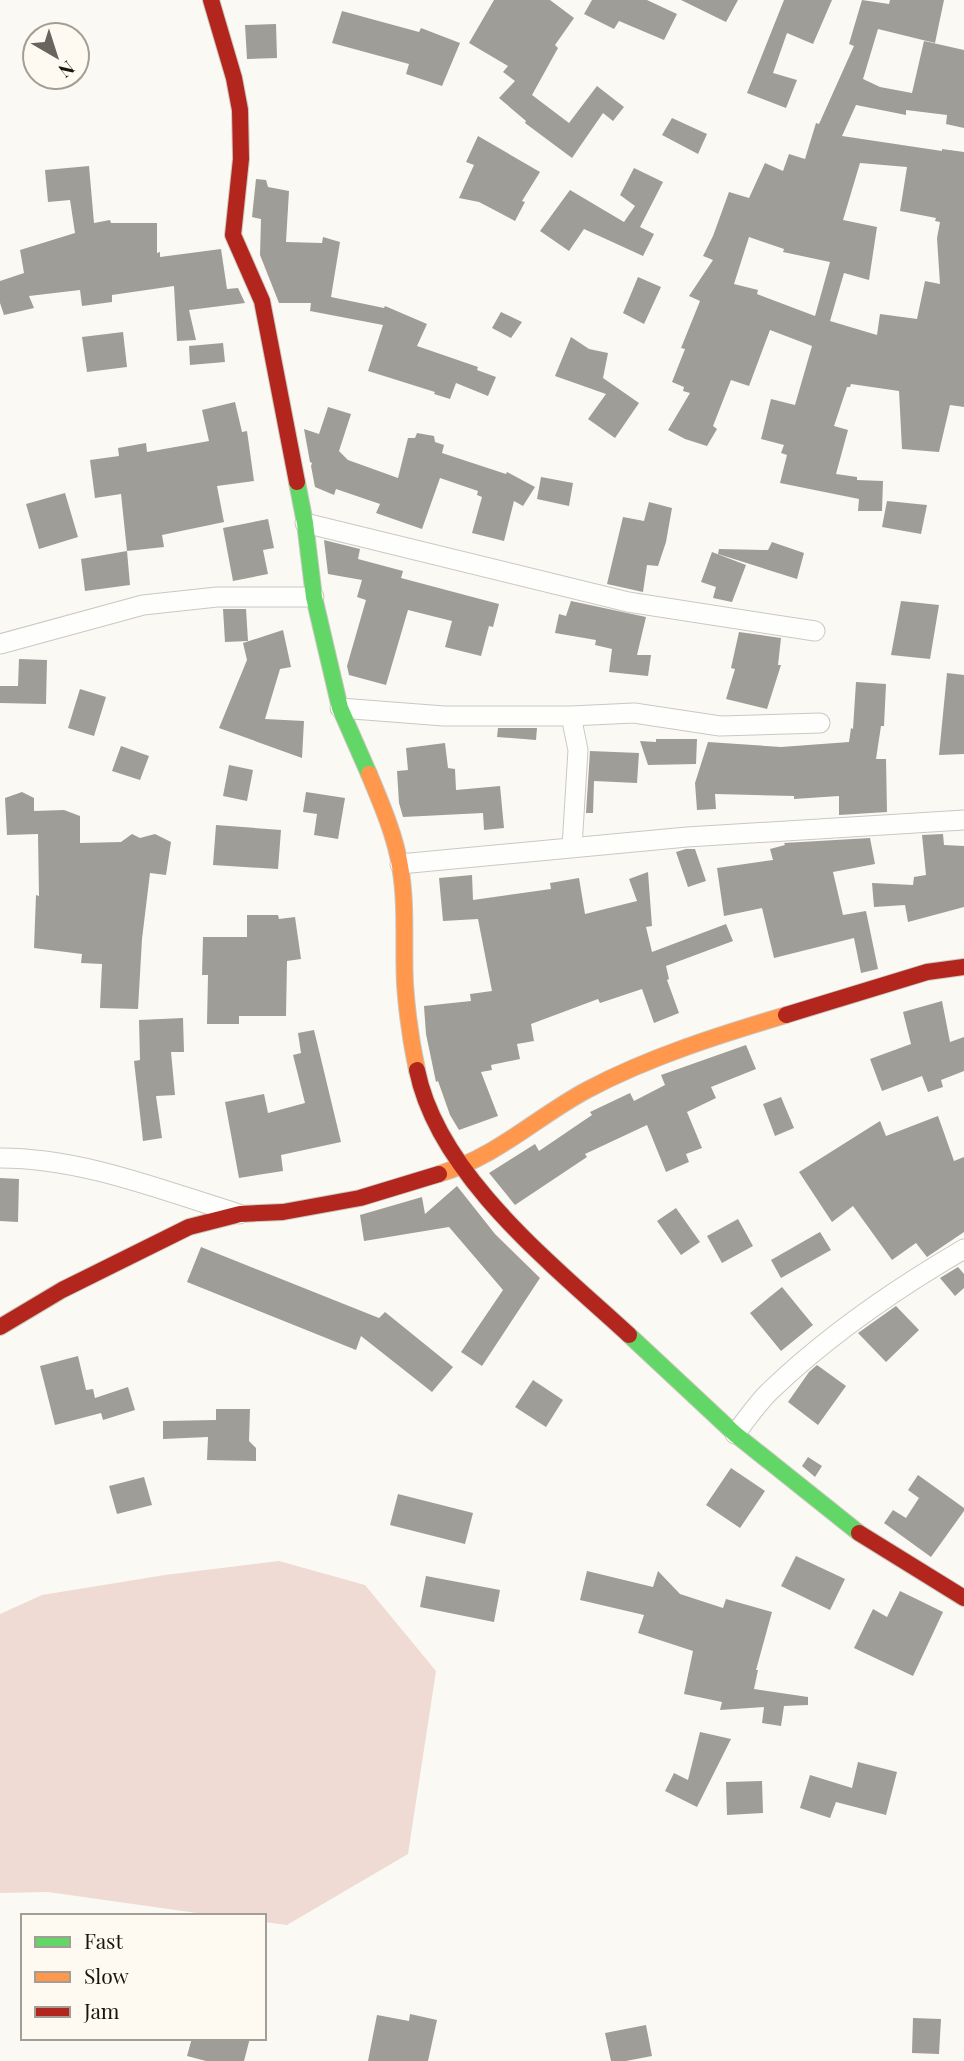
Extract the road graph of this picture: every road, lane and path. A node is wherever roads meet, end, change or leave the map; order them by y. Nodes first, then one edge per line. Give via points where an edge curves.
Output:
1 (211, 0) edge
2 (305, 523) junction
3 (314, 597) junction
4 (815, 631) dead end
5 (3, 645) edge
6 (340, 708) junction
7 (571, 716) junction
8 (820, 723) dead end
9 (964, 820) edge
10 (572, 848) junction
11 (400, 864) junction
12 (964, 967) edge
13 (0, 1158) edge
14 (463, 1167) junction
15 (240, 1214) junction
16 (964, 1249) edge
17 (0, 1327) edge
18 (735, 1434) junction
19 (964, 1598) edge

1 - 2 street via 240,110 241,159 233,235 262,301
2 - 3 street
2 - 4 street via 628,602
3 - 5 street via 217,597 143,605
3 - 6 street
6 - 7 street via 444,716
6 - 11 street via 382,805
7 - 8 street via 634,713 720,726
7 - 10 street via 578,750
9 - 10 street via 687,836
10 - 11 street
11 - 14 street via 405,984 421,1091
12 - 14 street via 927,972 808,1008 625,1070
13 - 15 street via 32,1158 119,1176
14 - 15 street via 360,1198 284,1212
14 - 18 street via 508,1223
15 - 17 street via 189,1227 62,1290
16 - 18 street via 813,1353 768,1394
18 - 19 street via 864,1537

